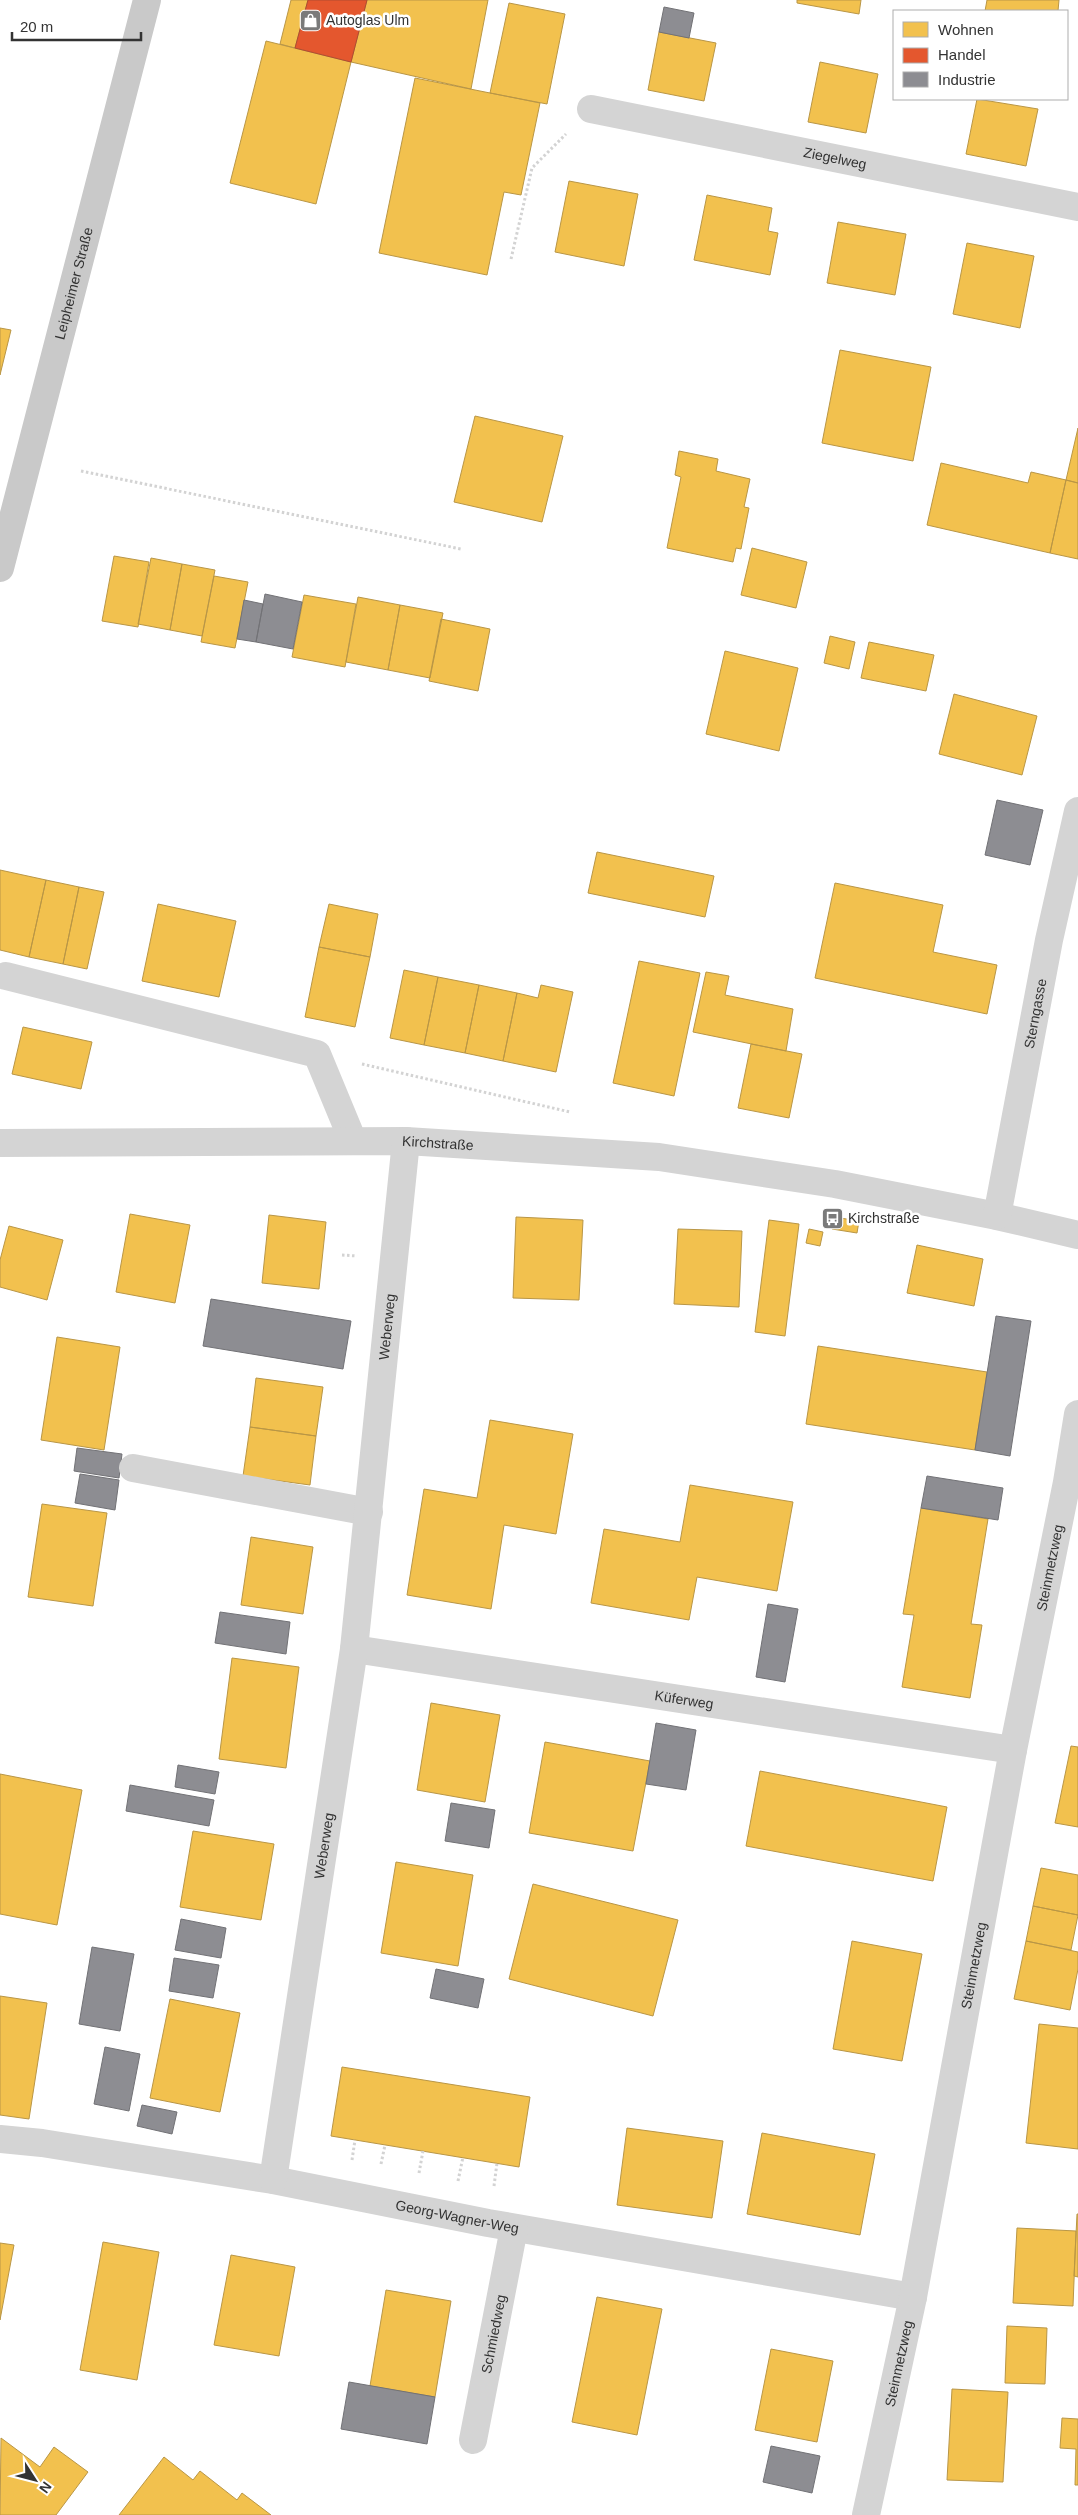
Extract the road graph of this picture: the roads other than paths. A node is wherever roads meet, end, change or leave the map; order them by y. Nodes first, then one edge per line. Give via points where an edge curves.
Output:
1 (147, 0) edge
2 (592, 108) road end
3 (1078, 207) edge
4 (0, 568) edge
5 (1077, 820) edge
6 (6, 976) dead end
7 (354, 1141) junction
8 (406, 1141) junction
9 (0, 1143) edge
10 (996, 1216) junction
11 (1078, 1235) edge
12 (1078, 1414) edge
13 (133, 1468) dead end
14 (368, 1512) junction
15 (354, 1649) junction
16 (1013, 1750) junction
17 (0, 2139) edge
18 (274, 2180) junction
19 (514, 2228) junction
20 (913, 2297) junction
21 (473, 2440) dead end
22 (866, 2515) edge

1 - 4 main road, Leipheimer Straße
2 - 3 street, Ziegelweg
5 - 10 street, Sterngasse via 1052,924
6 - 7 street via 317,1054
7 - 8 street, Kirchstraße
7 - 9 street, Kirchstraße
8 - 10 street, Kirchstraße via 659,1157 835,1184
8 - 14 street, Weberweg
10 - 11 street, Kirchstraße
12 - 16 street, Steinmetzweg
13 - 14 street
14 - 15 street, Weberweg
15 - 16 street, Küferweg
15 - 18 street, Weberweg
16 - 20 street, Steinmetzweg
17 - 18 street, Georg-Wagner-Weg
18 - 19 street, Georg-Wagner-Weg
19 - 20 street, Georg-Wagner-Weg
19 - 21 street, Schmiedweg
20 - 22 street, Steinmetzweg

